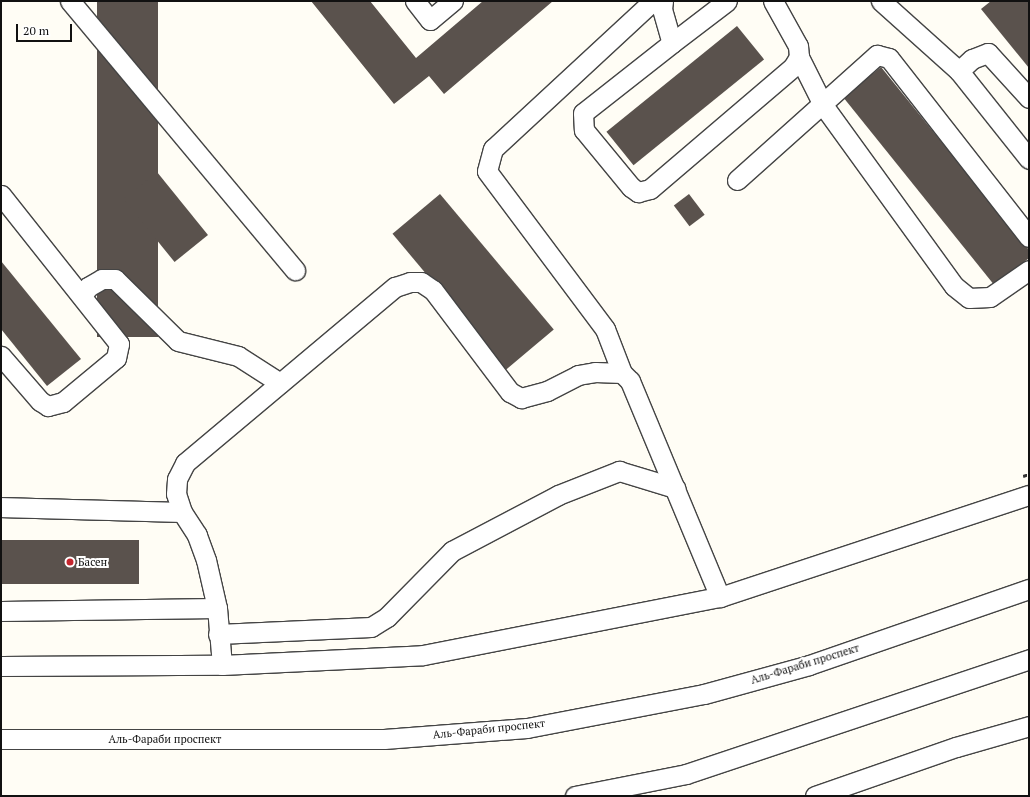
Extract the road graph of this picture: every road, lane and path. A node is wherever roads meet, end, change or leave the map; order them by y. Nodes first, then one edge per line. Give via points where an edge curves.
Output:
1 (70, 1) edge
2 (415, 1) edge
3 (453, 1) edge
4 (654, 1) edge
5 (663, 1) edge
6 (727, 1) edge
7 (773, 1) edge
8 (881, 1) edge
9 (672, 43) junction
10 (799, 57) junction
11 (959, 71) junction
12 (1029, 98) edge
13 (823, 105) junction
14 (1029, 159) edge
15 (737, 180) dead end
16 (1, 195) edge
17 (1029, 237) edge
18 (295, 270) dead end
19 (1029, 270) edge
20 (82, 296) junction
21 (1, 356) edge
22 (622, 373) junction
23 (280, 383) junction
24 (675, 488) junction
25 (1029, 496) edge
26 (1, 507) edge
27 (182, 512) junction
28 (1029, 589) edge
29 (720, 597) junction
30 (217, 608) junction
31 (1, 611) edge
32 (218, 634) junction
33 (1029, 659) edge
34 (222, 665) junction
35 (1, 666) edge
36 (1029, 726) edge
37 (1, 739) edge
38 (575, 796) edge
39 (815, 796) edge

1 - 18 street
2 - 3 street via 430,20
4 - 22 street via 493,149 487,171 605,329
5 - 9 street via 662,9
6 - 9 street
7 - 10 street via 798,46
8 - 11 street
9 - 10 street via 583,113 584,130 638,192 650,189 794,67
10 - 13 street
11 - 12 street via 972,59 988,53
11 - 14 street
13 - 15 street
13 - 17 street via 878,55 889,58
13 - 19 street via 959,290 969,298 990,297
16 - 20 street
20 - 21 street via 114,336 119,344 119,352 116,358 63,402 48,406 40,401
20 - 23 street via 88,287 102,279 115,279 178,341 238,356
22 - 23 street via 595,372 578,375 547,391 521,398 510,392 433,290 421,282 410,282 395,287
22 - 24 street via 630,381
23 - 27 street via 185,462 177,479 176,494
24 - 29 street
24 - 32 street via 619,471 558,495 452,551 388,617 371,627
25 - 29 street
26 - 27 street
27 - 30 street via 197,535 206,560
28 - 37 street, Аль-Фараби проспект via 809,665 704,694 527,728 384,739
29 - 34 street via 423,655
30 - 31 street
30 - 32 street
32 - 34 street
33 - 38 street via 686,774
34 - 35 street
36 - 39 street via 956,747

